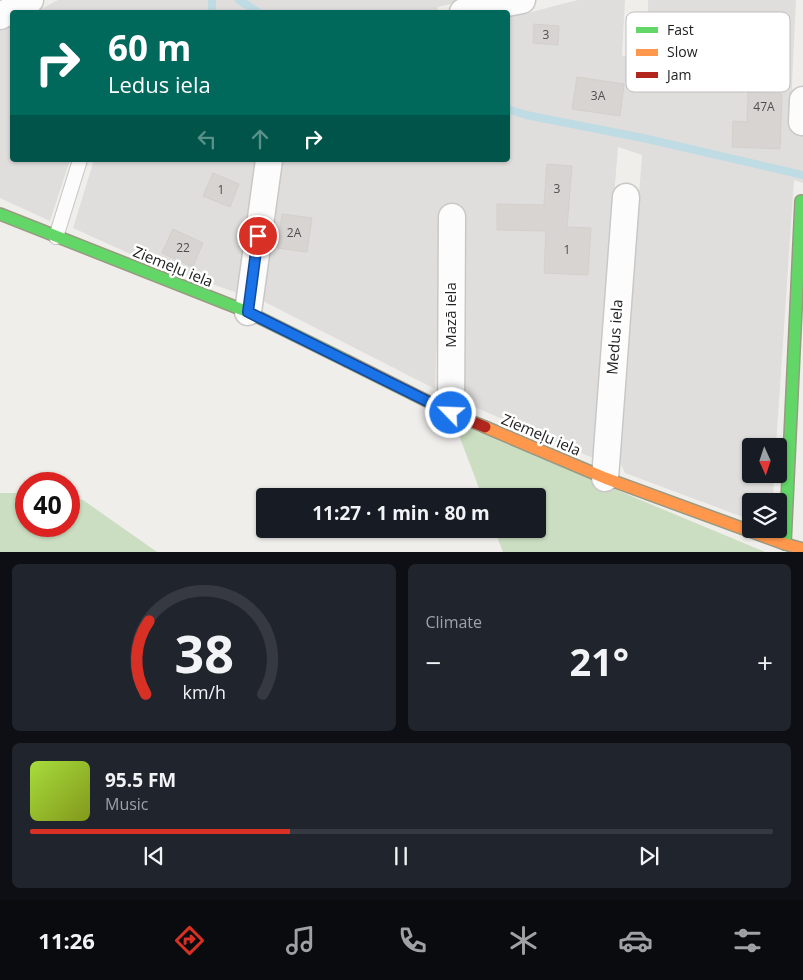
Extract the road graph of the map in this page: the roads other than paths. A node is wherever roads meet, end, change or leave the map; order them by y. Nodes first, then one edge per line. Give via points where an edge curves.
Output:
1 (30, 0) edge
2 (522, 0) edge
3 (11, 10) edge
4 (473, 10) edge
5 (79, 162) edge
6 (269, 162) edge
7 (626, 196) dead end
8 (800, 201) dead end
9 (0, 214) edge
10 (452, 217) dead end
11 (56, 237) junction
12 (248, 312) junction
13 (451, 413) junction
14 (605, 478) junction
15 (785, 544) junction
16 (803, 549) edge

1 - 3 street
2 - 4 street
5 - 11 lane
6 - 12 street
7 - 14 street, Medus iela
8 - 15 street
9 - 11 street, Ziemeļu iela
10 - 13 street, Mazā iela
11 - 12 street, Ziemeļu iela
12 - 13 street, Ziemeļu iela
13 - 14 street, Ziemeļu iela
14 - 15 street, Ziemeļu iela
15 - 16 street, Ziemeļu iela

